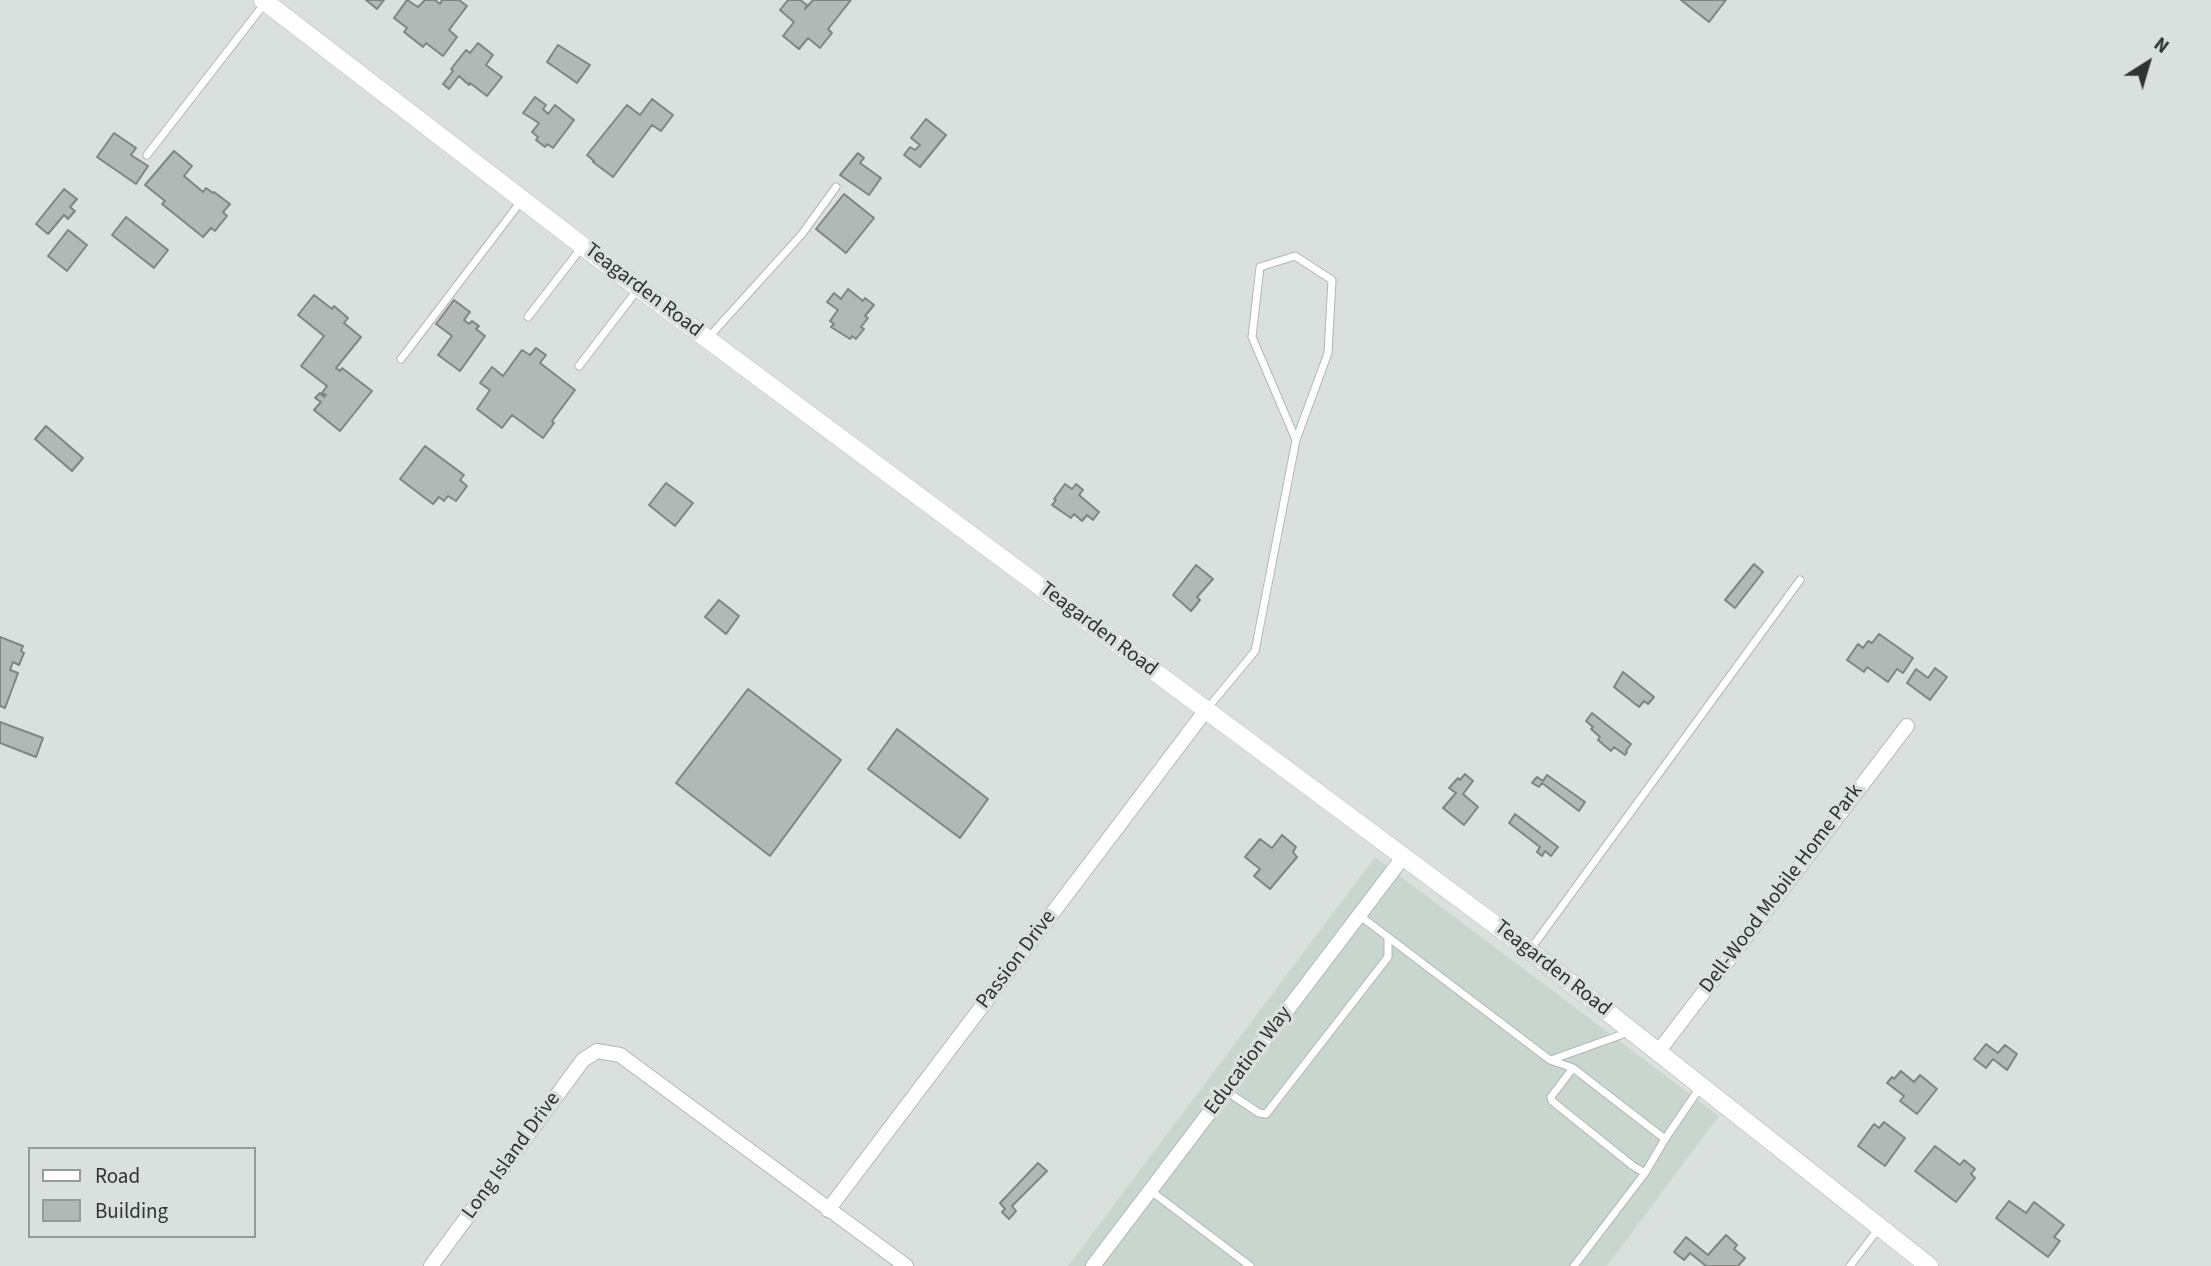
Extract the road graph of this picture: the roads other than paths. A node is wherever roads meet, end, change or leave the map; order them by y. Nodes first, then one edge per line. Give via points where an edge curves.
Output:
1 (264, 1) edge
2 (148, 155) dead end
3 (836, 187) dead end
4 (523, 199) junction
5 (582, 246) junction
6 (639, 288) junction
7 (528, 317) dead end
8 (707, 339) junction
9 (401, 359) dead end
10 (579, 366) dead end
11 (1296, 440) junction
12 (1800, 580) dead end
13 (1206, 710) junction
14 (1907, 726) dead end
15 (1404, 856) junction
16 (1359, 915) junction
17 (1388, 937) junction
18 (1529, 950) junction
19 (1631, 1031) junction
20 (1658, 1052) junction
21 (1550, 1060) junction
22 (1573, 1068) junction
23 (1701, 1086) junction
24 (1226, 1091) junction
25 (1665, 1139) junction
26 (1645, 1174) junction
27 (1151, 1191) junction
28 (828, 1210) junction
29 (1880, 1227) junction
30 (431, 1266) edge
31 (906, 1266) edge
32 (1093, 1266) edge
33 (1250, 1266) edge
34 (1574, 1266) edge
35 (1850, 1266) edge
36 (1929, 1266) edge

1 - 2 lane
1 - 4 street, Teagarden Road
3 - 8 lane via 802,234
4 - 5 street, Teagarden Road
4 - 9 lane
5 - 6 street, Teagarden Road
5 - 7 lane
6 - 8 street, Teagarden Road
6 - 10 lane
8 - 13 street, Teagarden Road
11 - 11 lane via 1328,353 1332,280 1295,256 1260,267 1252,337
11 - 13 lane via 1255,651
12 - 18 lane
13 - 15 street, Teagarden Road
13 - 28 street, Passion Drive
14 - 20 street, Dell-Wood Mobile Home Park
15 - 16 street, Education Way
15 - 18 street, Teagarden Road
16 - 17 lane
16 - 24 street, Education Way
17 - 21 lane
17 - 24 lane via 1388,957 1266,1114
18 - 19 street, Teagarden Road
19 - 20 street, Teagarden Road
19 - 21 lane
20 - 23 street, Teagarden Road
21 - 22 lane
22 - 25 lane
22 - 26 lane via 1552,1101
23 - 25 lane
23 - 29 street, Teagarden Road
24 - 27 street, Education Way
25 - 26 lane
26 - 34 lane
27 - 32 street, Education Way
27 - 33 lane
28 - 30 street, Long Island Drive via 620,1055 597,1051 583,1060
28 - 31 street
29 - 35 lane
29 - 36 street, Teagarden Road

